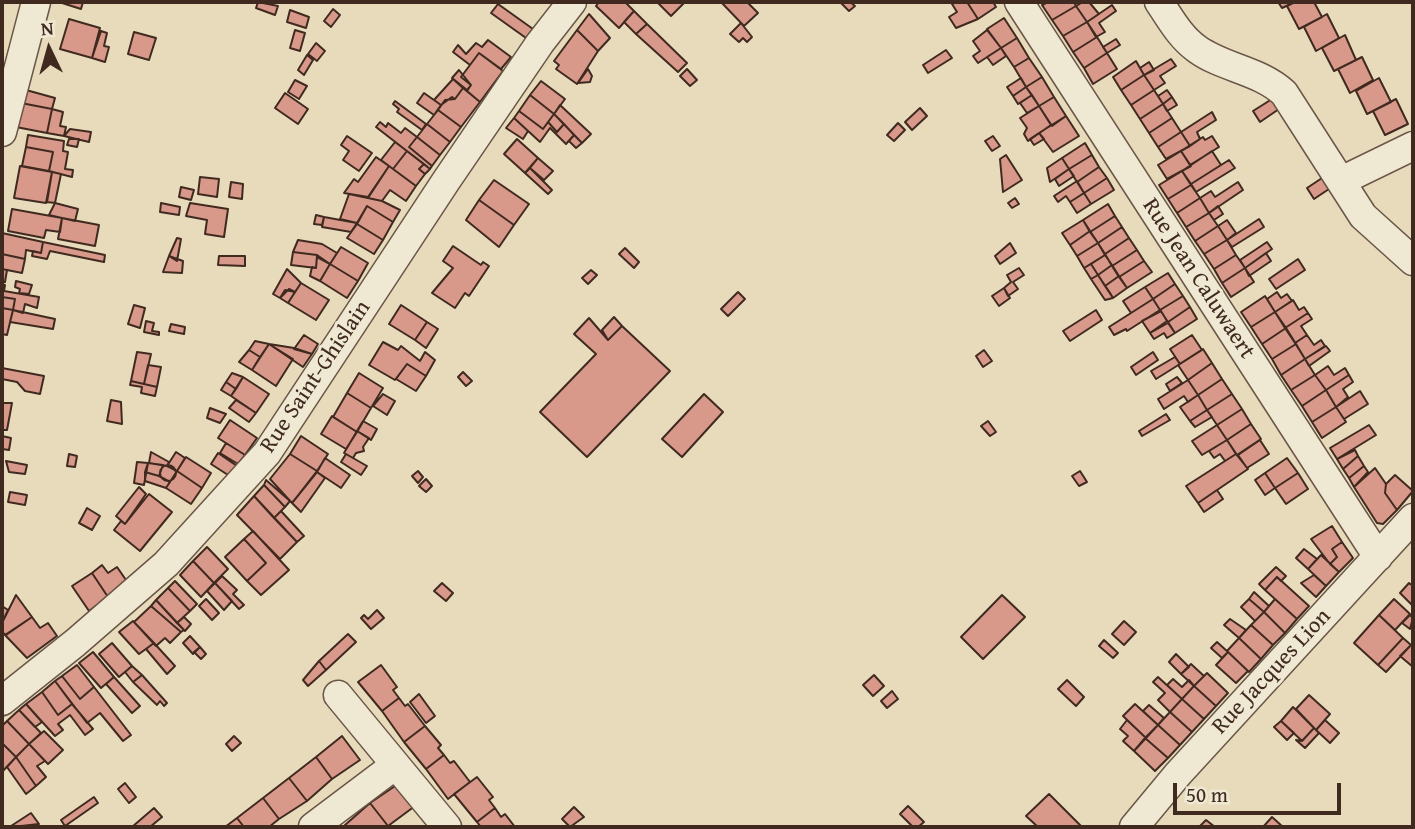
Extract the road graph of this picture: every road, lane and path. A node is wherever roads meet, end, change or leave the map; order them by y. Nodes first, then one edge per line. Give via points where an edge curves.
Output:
1 (36, 2) edge
2 (572, 2) edge
3 (1019, 2) edge
4 (1159, 2) edge
5 (2, 132) edge
6 (1413, 146) edge
7 (1341, 181) junction
8 (1413, 261) edge
9 (1413, 518) edge
10 (1378, 557) junction
11 (338, 695) dead end
12 (2, 701) edge
13 (394, 766) junction
14 (313, 827) edge
15 (447, 827) edge
16 (1134, 827) edge

1 - 5 street
2 - 12 street, Rue Saint-Ghislain via 446,181 267,453 166,564
3 - 10 street, Rue Jean Caluwaert
4 - 7 street via 1199,51 1284,93
6 - 7 street
7 - 8 street via 1363,216
9 - 10 street, Rue Jacques Lion
10 - 16 street, Rue Jacques Lion
11 - 13 street
13 - 14 street
13 - 15 street

